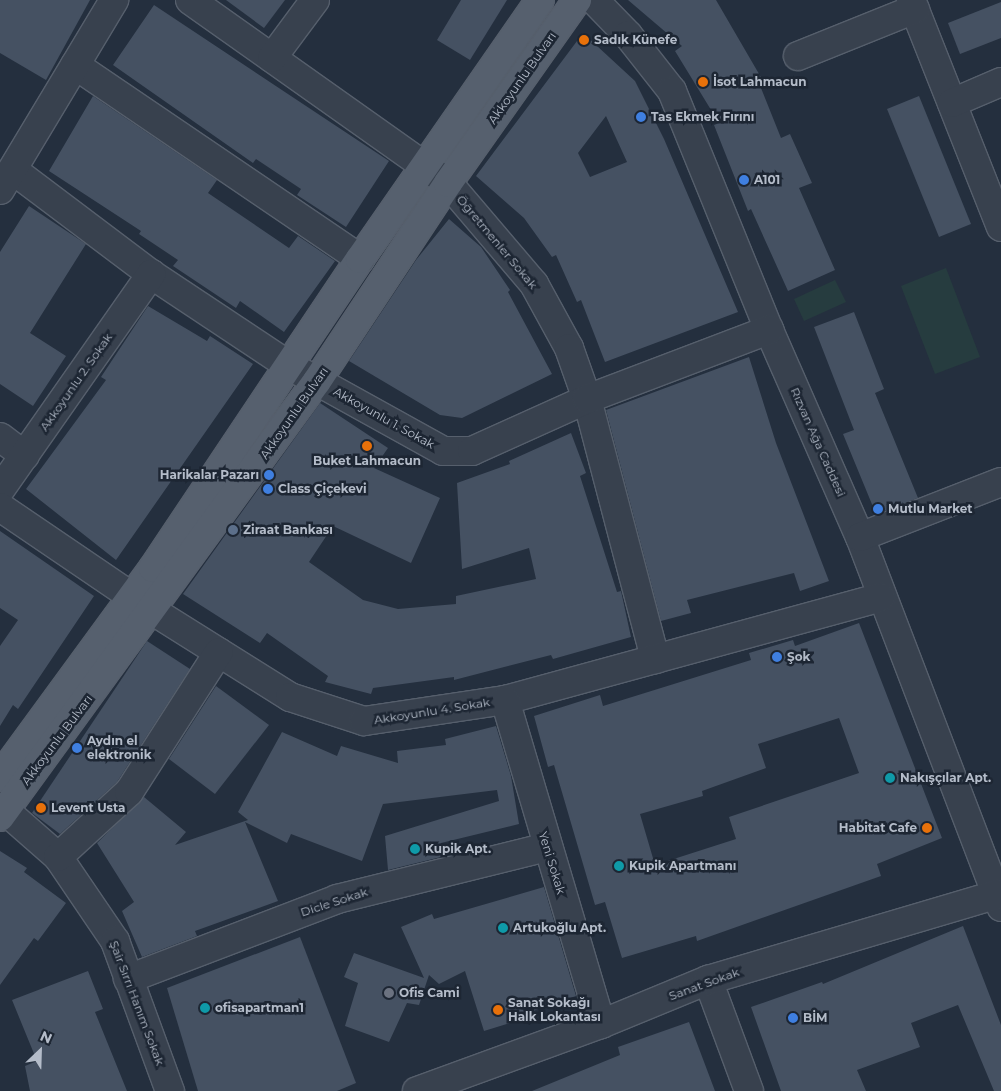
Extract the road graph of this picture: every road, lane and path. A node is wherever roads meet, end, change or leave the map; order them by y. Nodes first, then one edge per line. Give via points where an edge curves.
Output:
1 (114, 0) edge
2 (190, 0) edge
3 (315, 0) edge
4 (540, 0) edge
5 (576, 0) edge
6 (594, 0) edge
7 (913, 5) edge
8 (798, 56) dead end
9 (272, 58) junction
10 (75, 65) junction
11 (1001, 82) edge
12 (952, 103) junction
13 (424, 167) junction
14 (6, 180) edge
15 (448, 183) junction
16 (1001, 227) edge
17 (360, 259) junction
18 (151, 274) junction
19 (769, 330) junction
20 (288, 365) junction
21 (317, 381) junction
22 (587, 399) junction
23 (0, 437) edge
24 (25, 456) junction
25 (1001, 482) edge
26 (0, 490) edge
27 (0, 507) edge
28 (860, 537) junction
29 (881, 597) junction
30 (143, 603) junction
31 (219, 652) junction
32 (655, 659) junction
33 (505, 700) junction
34 (0, 777) edge
35 (2, 811) edge
36 (547, 846) junction
37 (58, 857) junction
38 (1000, 898) edge
39 (128, 979) junction
40 (708, 980) junction
41 (601, 1024) junction
42 (170, 1091) edge
43 (417, 1091) edge
44 (749, 1091) edge

1 - 10 street
2 - 9 street, Öğretmenler Sokak
3 - 9 street
4 - 13 main road, Akkoyunlu Bulvarı
5 - 15 main road, Akkoyunlu Bulvarı
6 - 19 street, Rızvan Ağa Caddesi via 628,35 672,91
7 - 8 street
7 - 12 street
9 - 13 street, Öğretmenler Sokak
10 - 14 street
10 - 17 street
11 - 12 street
12 - 16 street
13 - 15 street, Öğretmenler Sokak
13 - 17 main road, Akkoyunlu Bulvarı
14 - 18 street, Akkoyunlu 1. Sokak
15 - 21 main road, Akkoyunlu Bulvarı
15 - 22 street, Öğretmenler Sokak via 534,284 569,348
17 - 20 main road, Akkoyunlu Bulvarı
18 - 20 street, Akkoyunlu 1. Sokak
18 - 24 street, Akkoyunlu 2. Sokak
19 - 22 street, Akkoyunlu 1. Sokak
19 - 28 street, Rızvan Ağa Caddesi
20 - 21 street, Akkoyunlu 1. Sokak
20 - 30 main road, Akkoyunlu Bulvarı
21 - 22 street, Akkoyunlu 1. Sokak via 443,451 472,451
21 - 30 main road, Akkoyunlu Bulvarı
22 - 32 street, Öğretmenler Sokak
23 - 24 street
24 - 26 street, Akkoyunlu 2. Sokak
25 - 28 street
27 - 30 street, Akkoyunlu 4. Sokak
28 - 29 street, Rızvan Ağa Caddesi
29 - 32 street, Akkoyunlu 4. Sokak
29 - 38 street, Rızvan Ağa Caddesi
30 - 31 street, Akkoyunlu 4. Sokak
30 - 34 main road, Akkoyunlu Bulvarı
30 - 35 main road, Akkoyunlu Bulvarı
31 - 33 street, Akkoyunlu 4. Sokak via 290,697 364,721
31 - 37 street via 129,792
32 - 33 street, Akkoyunlu 4. Sokak
33 - 36 street, Yeni Sokak
35 - 37 street, Şair Sırrı Hanım Sokak
36 - 39 street, Dicle Sokak via 337,899
36 - 41 street, Yeni Sokak
37 - 39 street, Şair Sırrı Hanım Sokak via 115,941
38 - 40 street, Sanat Sokak
39 - 42 street, Şair Sırrı Hanım Sokak
40 - 41 street, Sanat Sokak
40 - 44 street
41 - 43 street, Sanat Sokak

